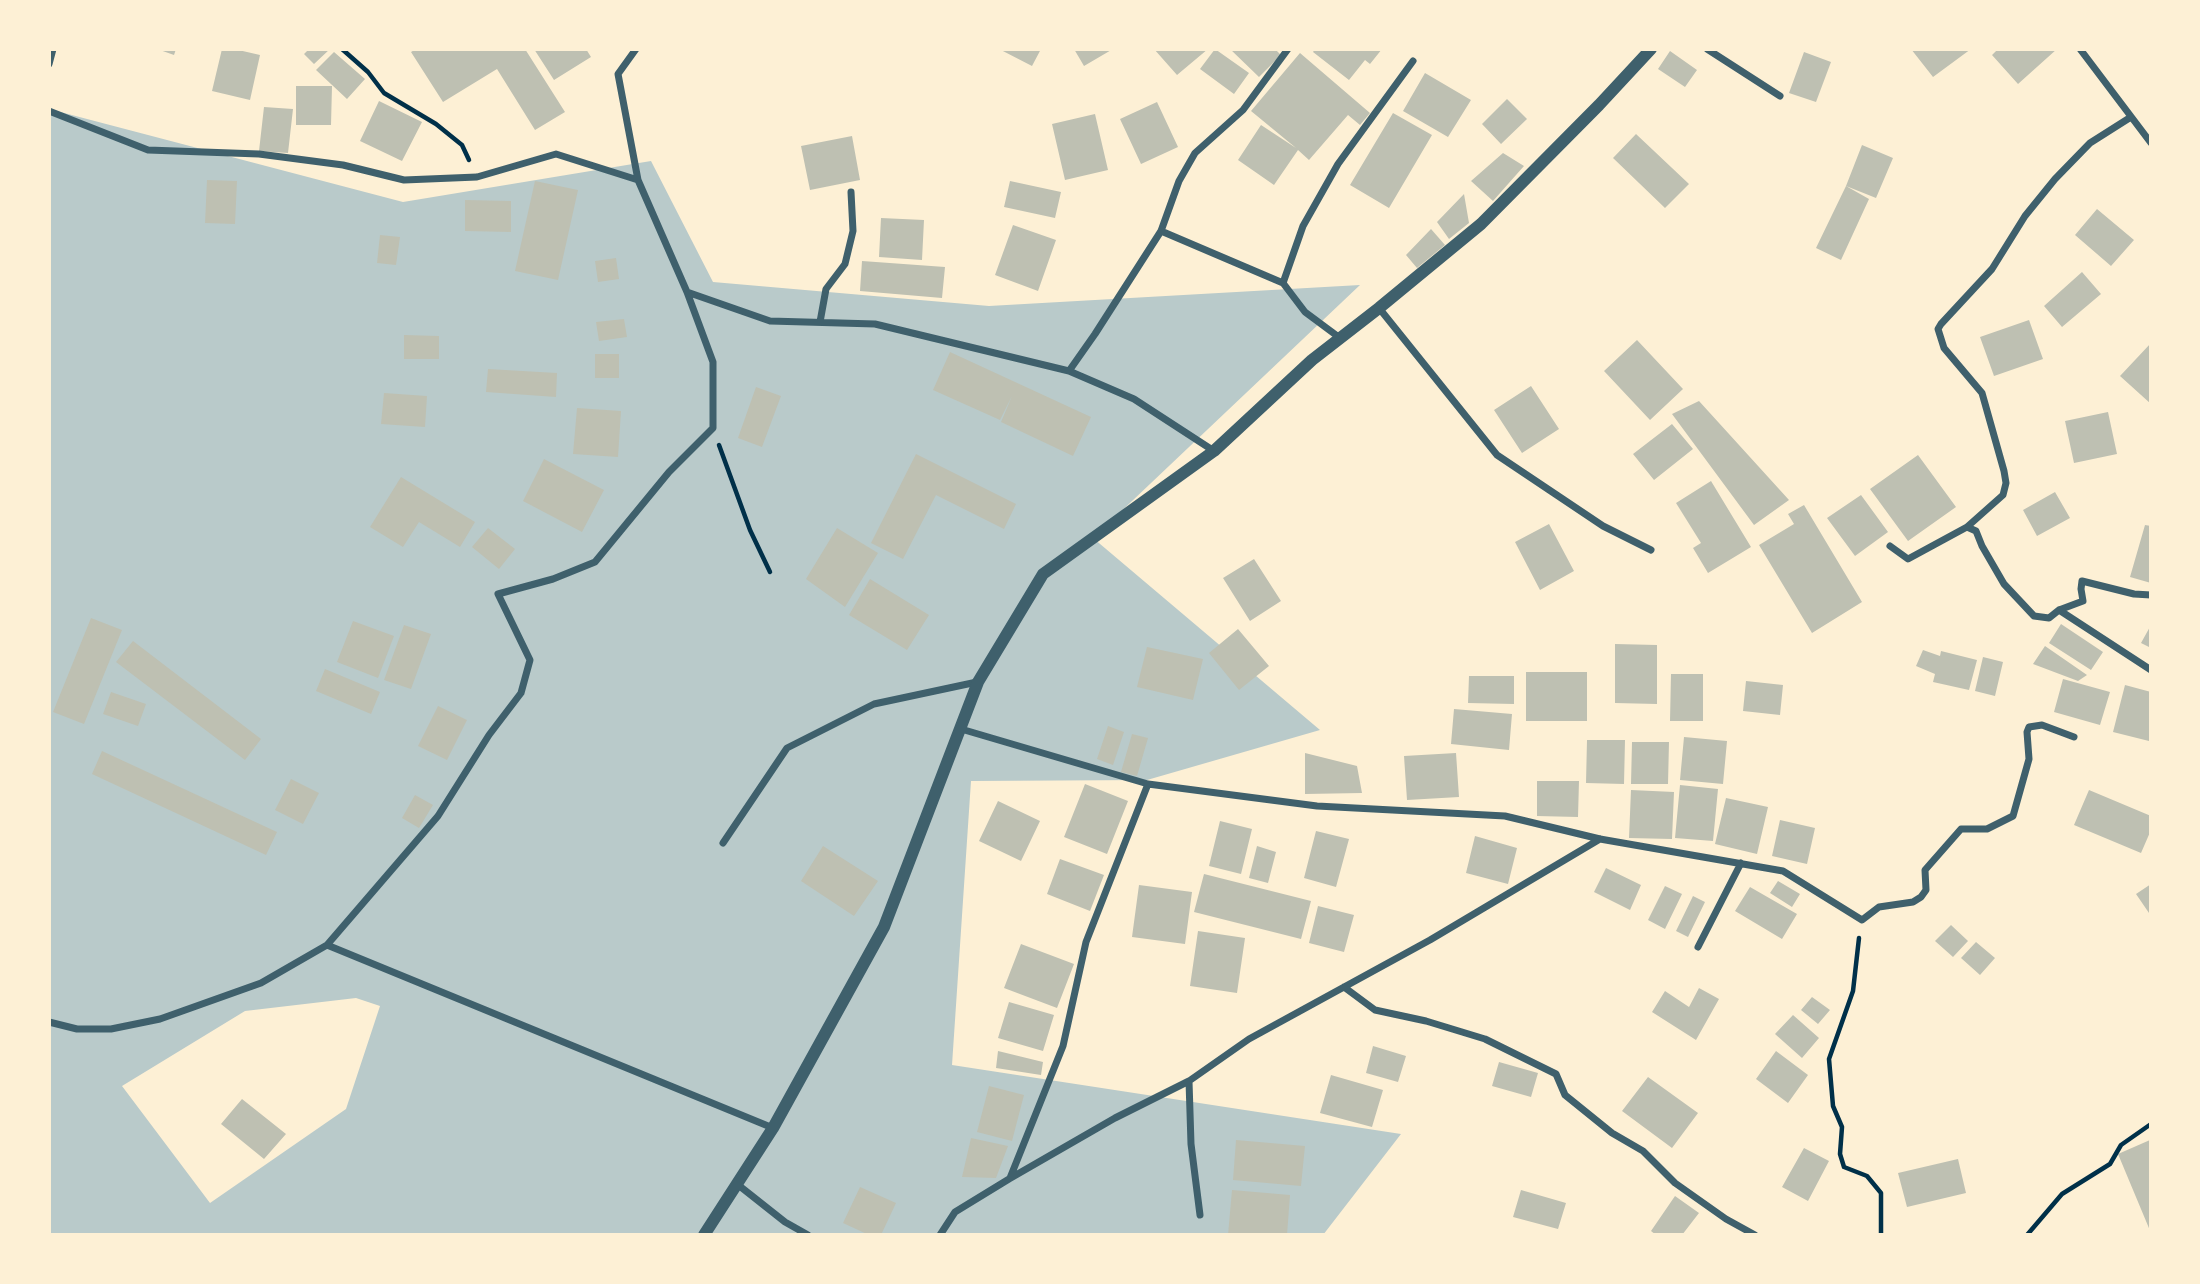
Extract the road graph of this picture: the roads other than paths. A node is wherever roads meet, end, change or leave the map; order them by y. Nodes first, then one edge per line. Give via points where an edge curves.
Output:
1 (53, 49) edge
2 (636, 49) edge
3 (1288, 49) edge
4 (1651, 49) edge
5 (1707, 49) edge
6 (2080, 49) edge
7 (1413, 61) dead end
8 (49, 64) edge
9 (1780, 96) dead end
10 (49, 111) edge
11 (2131, 117) junction
12 (2151, 143) edge
13 (638, 180) junction
14 (851, 192) dead end
15 (1161, 231) junction
16 (1283, 284) junction
17 (687, 292) junction
18 (1379, 308) junction
19 (820, 322) junction
20 (1340, 338) junction
21 (1069, 371) junction
22 (1214, 451) junction
23 (1967, 527) junction
24 (1890, 546) dead end
25 (1650, 550) dead end
26 (2151, 595) edge
27 (2059, 611) junction
28 (2151, 670) edge
29 (978, 682) junction
30 (961, 729) junction
31 (2074, 737) dead end
32 (1148, 785) junction
33 (1600, 839) junction
34 (723, 843) dead end
35 (1741, 863) junction
36 (327, 945) junction
37 (1698, 947) dead end
38 (1343, 987) junction
39 (49, 1022) edge
40 (1189, 1081) junction
41 (774, 1128) junction
42 (1009, 1179) junction
43 (737, 1184) junction
44 (1200, 1215) dead end
45 (704, 1235) edge
46 (808, 1235) edge
47 (940, 1235) edge
48 (1755, 1235) edge

1 - 8 street
2 - 13 street via 618,74
3 - 15 street via 1243,110 1195,153
4 - 18 street via 1481,224
5 - 9 street
6 - 11 street
7 - 16 street via 1332,175 1303,226
10 - 13 street via 148,150 260,154 343,165 404,180 477,177 556,154
11 - 12 street
11 - 23 street via 2090,143 2055,179 1992,269 1938,329 1944,348 1982,393 2006,483 2003,495
13 - 17 street
14 - 19 street via 853,230 845,264 826,289
15 - 16 street
15 - 21 street
16 - 20 street via 1305,312
17 - 19 street via 770,321
17 - 36 street via 713,362 713,428 669,472 595,562 498,594 530,660 521,693 438,816
18 - 20 street
18 - 25 street via 1497,455 1603,526
19 - 21 street via 875,324
20 - 22 street
21 - 22 street via 1134,399
22 - 29 street via 1043,574
23 - 24 street via 1908,559
23 - 27 street via 1976,531 2004,583 2034,616 2049,618
26 - 27 street via 2082,581 2083,601
27 - 28 street
29 - 30 street
29 - 34 street via 874,704 787,748
30 - 32 street
30 - 41 street via 884,927
31 - 35 street via 2042,725 2029,727 2029,758 2013,817 1987,829 1961,829 1925,870 1926,890 1913,902 1879,907 1861,920 1783,871
32 - 33 street via 1317,806 1505,817
32 - 42 street via 1086,942 1063,1046
33 - 35 street
33 - 38 street
35 - 37 street
36 - 39 street via 261,983 160,1019 111,1029 76,1029
36 - 41 street
38 - 40 street via 1249,1039
38 - 48 street via 1375,1010 1485,1039 1556,1074 1565,1095 1584,1111 1643,1151 1675,1183
40 - 42 street
40 - 44 street
41 - 43 street
42 - 47 street via 955,1212
43 - 45 street
43 - 46 street

